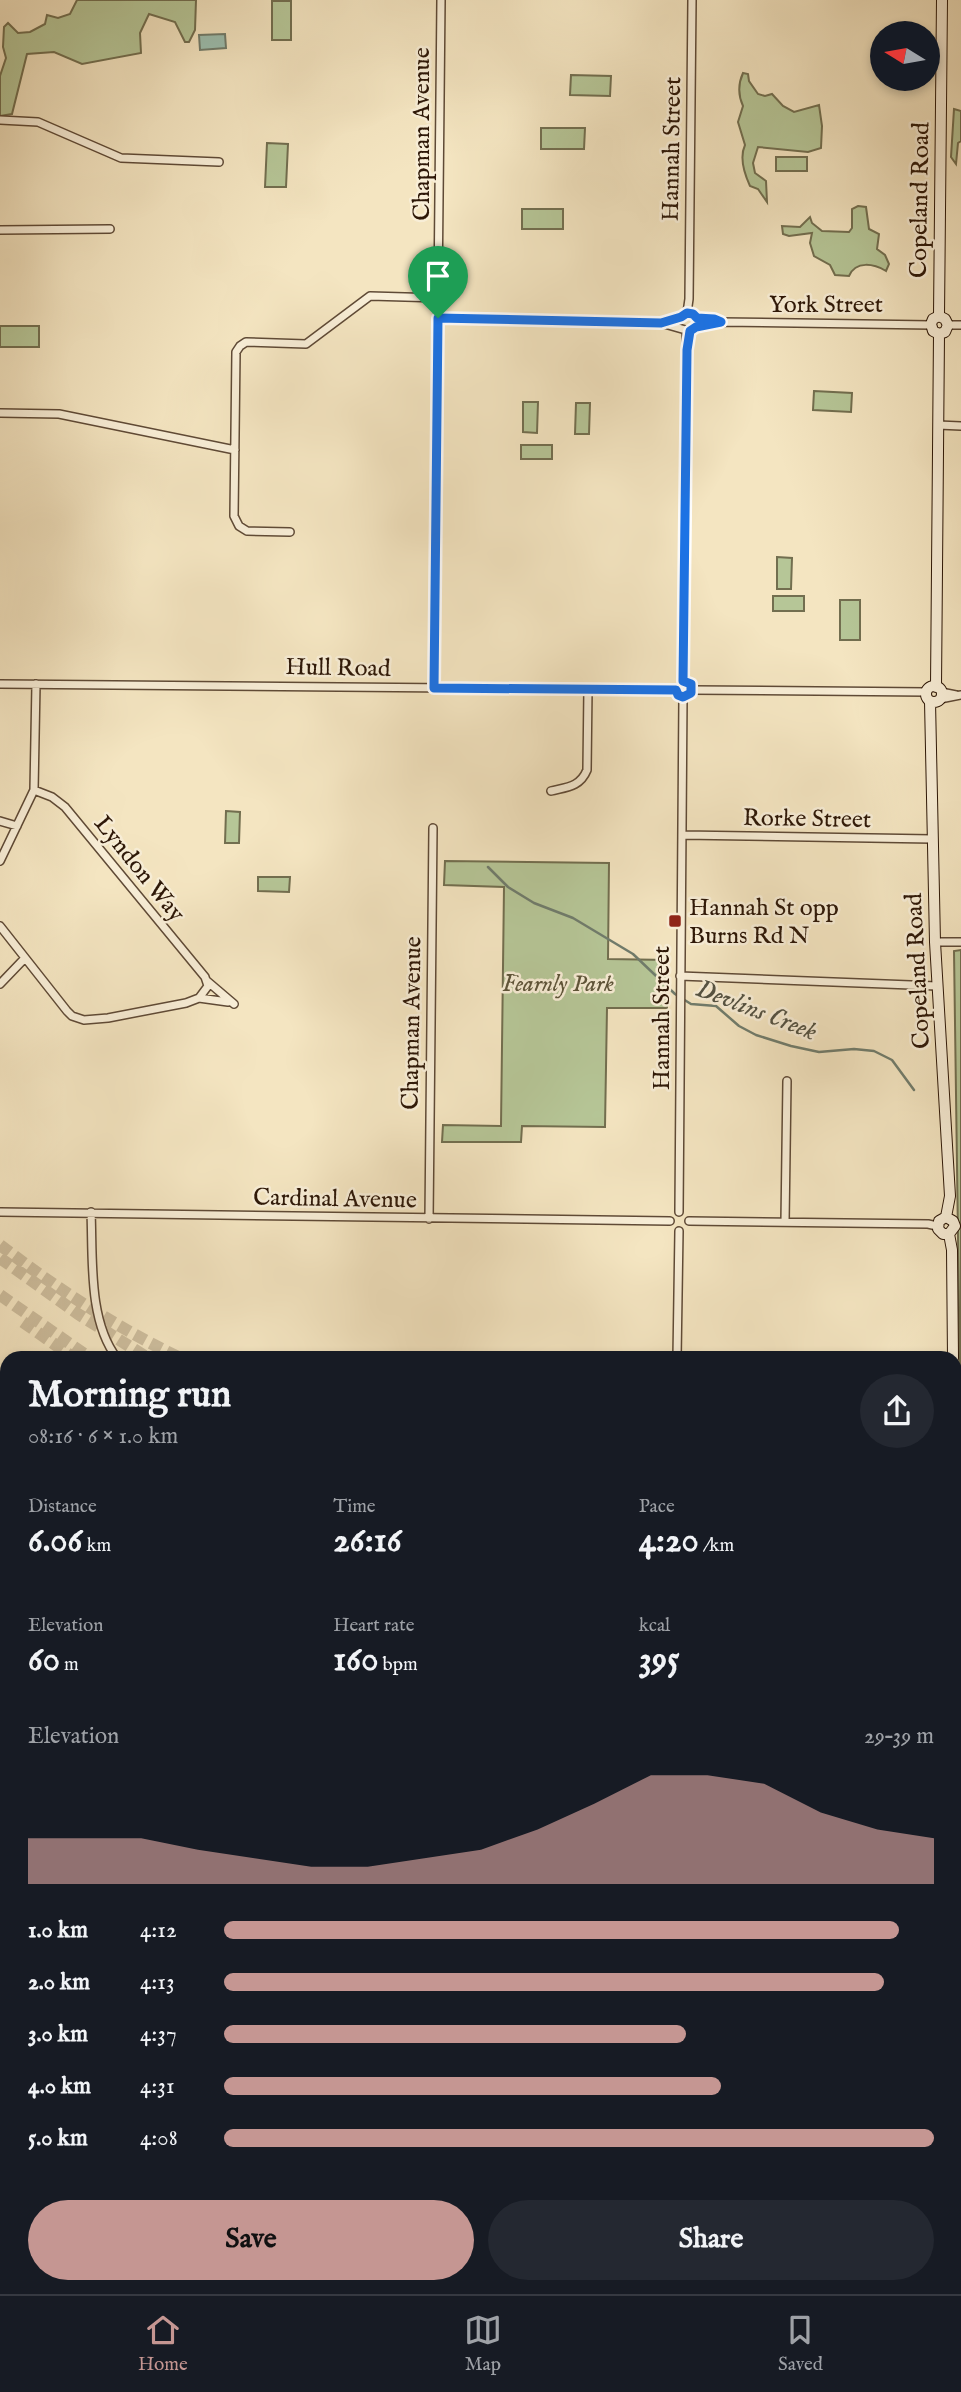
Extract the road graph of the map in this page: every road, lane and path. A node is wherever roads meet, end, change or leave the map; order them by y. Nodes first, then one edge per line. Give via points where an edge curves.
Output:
1 (441, 0) edge
2 (692, 0) edge
3 (942, 0) edge
4 (0, 120) edge
5 (219, 162) dead end
6 (110, 229) dead end
7 (0, 230) edge
8 (440, 298) junction
9 (689, 315) junction
10 (939, 316) junction
11 (438, 318) junction
12 (721, 322) junction
13 (661, 323) junction
14 (931, 325) junction
15 (948, 325) junction
16 (961, 325) edge
17 (689, 329) junction
18 (939, 334) junction
19 (0, 413) edge
20 (938, 425) junction
21 (961, 426) edge
22 (235, 450) junction
23 (290, 531) dead end
24 (683, 681) junction
25 (0, 684) edge
26 (36, 684) junction
27 (434, 688) junction
28 (587, 689) junction
29 (676, 690) junction
30 (692, 690) junction
31 (933, 694) junction
32 (961, 695) edge
33 (683, 697) junction
34 (34, 790) junction
35 (551, 791) dead end
36 (0, 821) edge
37 (17, 826) junction
38 (433, 828) dead end
39 (683, 835) junction
40 (932, 839) junction
41 (0, 861) edge
42 (0, 926) edge
43 (935, 942) junction
44 (961, 942) edge
45 (25, 958) junction
46 (680, 976) junction
47 (208, 982) junction
48 (0, 984) edge
49 (937, 986) junction
50 (199, 998) junction
51 (787, 1081) dead end
52 (0, 1212) edge
53 (91, 1212) junction
54 (679, 1212) junction
55 (946, 1217) junction
56 (429, 1219) junction
57 (670, 1221) junction
58 (689, 1221) junction
59 (785, 1222) junction
60 (937, 1226) junction
61 (679, 1231) junction
62 (948, 1234) junction
63 (112, 1351) edge
64 (677, 1351) edge
65 (953, 1351) edge
66 (161, 2294) edge
67 (168, 2294) edge

1 - 8 street, Chapman Avenue
2 - 9 street, Hannah Street
3 - 10 main road, Copeland Road
4 - 5 street via 38,122 121,158
6 - 7 street
8 - 11 street, Chapman Avenue
8 - 22 street via 370,296 306,344 246,342 240,346 236,352
9 - 12 street, York Street
9 - 13 street, York Street
9 - 17 street
9 - 17 street via 680,322
10 - 14 main road
10 - 15 main road
11 - 13 street, York Street
11 - 27 street, Chapman Avenue
12 - 14 street, York Street
12 - 17 street, York Street
13 - 17 street, York Street
14 - 18 main road
15 - 16 street
15 - 18 main road
17 - 24 street
18 - 20 main road, Copeland Road
19 - 22 street via 59,414
20 - 21 street
20 - 31 main road, Copeland Road
22 - 23 street via 234,516 239,526 247,531
24 - 29 street
24 - 30 street via 691,684
25 - 26 street, Hull Road
26 - 27 street, Hull Road
26 - 34 street
27 - 28 street, Hull Road
28 - 29 street, Hull Road
28 - 35 street via 587,770 575,785
29 - 33 street
30 - 31 street
30 - 33 street
31 - 32 street
31 - 40 main road, Copeland Road
33 - 39 street, Hannah Street
34 - 37 street
34 - 47 street, Lyndon Way via 65,807
36 - 37 street
37 - 41 street
38 - 56 street, Chapman Avenue
39 - 40 street, Rorke Street
39 - 46 street, Hannah Street
40 - 43 main road, Copeland Road
42 - 45 street, Lyndon Way
43 - 44 street
43 - 49 main road, Copeland Road
45 - 48 street
45 - 50 street, Lyndon Way via 80,1020
46 - 49 street
46 - 54 street, Hannah Street
47 - 50 street
47 - 50 street, Lyndon Way via 232,1003
49 - 55 main road, Copeland Road via 949,1169
51 - 59 street
52 - 53 street, Cardinal Avenue
53 - 56 street, Cardinal Avenue
53 - 63 street via 95,1302
54 - 57 street
54 - 58 street
55 - 60 main road
55 - 62 main road via 955,1226
56 - 57 street, Cardinal Avenue
57 - 61 street
58 - 59 street
58 - 61 street
59 - 60 street
60 - 62 main road
61 - 64 street
62 - 65 main road
66 - 67 street

